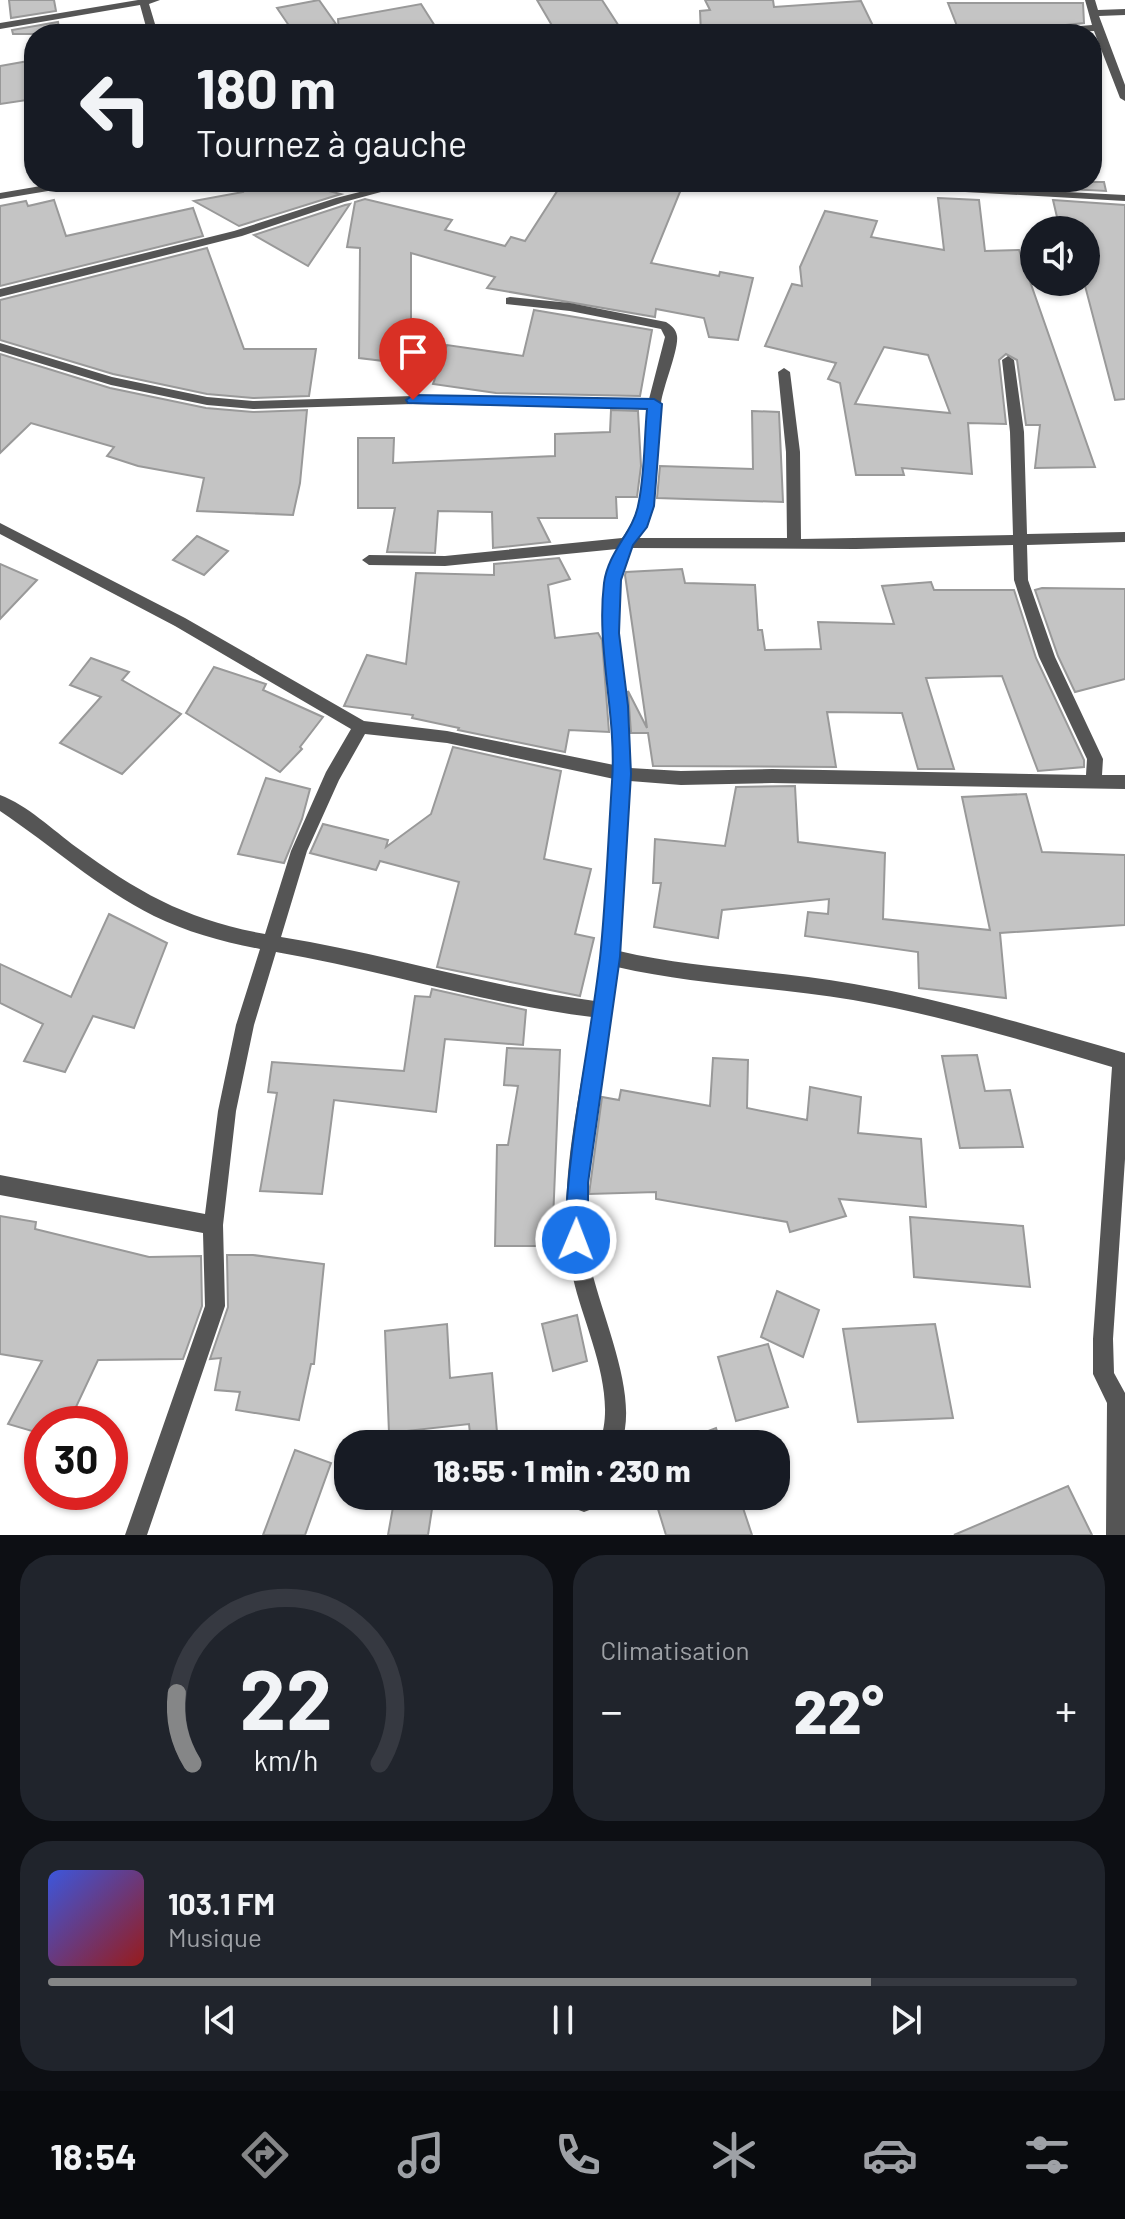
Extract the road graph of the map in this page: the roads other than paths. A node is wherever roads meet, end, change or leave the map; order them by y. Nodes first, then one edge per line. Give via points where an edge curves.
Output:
1 (1090, 0) edge
2 (149, 1) edge
3 (1125, 12) edge
4 (1095, 13) junction
5 (152, 24) edge
6 (1097, 24) edge
7 (0, 26) edge
8 (1102, 38) edge
9 (1125, 98) edge
10 (24, 192) edge
11 (372, 192) edge
12 (1019, 192) edge
13 (0, 196) edge
14 (1125, 198) edge
15 (0, 293) edge
16 (510, 301) dead end
17 (0, 347) edge
18 (1008, 360) dead end
19 (784, 372) dead end
20 (654, 404) junction
21 (0, 528) edge
22 (1125, 537) edge
23 (1019, 539) junction
24 (626, 543) junction
25 (794, 544) junction
26 (369, 560) dead end
27 (361, 727) junction
28 (622, 774) junction
29 (1125, 782) edge
30 (1093, 783) junction
31 (0, 802) edge
32 (272, 944) junction
33 (610, 957) junction
34 (601, 1010) junction
35 (1124, 1062) edge
36 (0, 1185) edge
37 (213, 1225) junction
38 (1122, 1403) edge
39 (614, 1430) edge
40 (136, 1535) edge
41 (1117, 1535) edge

1 - 4 street
2 - 5 street
2 - 7 street
3 - 4 street
4 - 6 street
8 - 9 street
10 - 13 street
11 - 15 street via 238,234
12 - 14 street
16 - 20 street via 666,326 671,337
17 - 20 street via 111,381 207,401
18 - 23 street via 1017,432
19 - 25 street via 793,452
20 - 24 street via 646,506
21 - 27 street via 180,622
22 - 23 street
23 - 25 street
23 - 30 street via 1027,601 1095,759
24 - 25 street
24 - 26 street via 445,561
24 - 28 street via 613,580 611,633
27 - 28 street via 447,737
27 - 32 street via 299,851
28 - 30 street
28 - 33 street
29 - 30 street
31 - 32 street via 107,880 183,921
32 - 34 street via 336,954 495,994
32 - 37 street via 245,1025 227,1111
33 - 34 street
33 - 35 street via 853,992 973,1018
34 - 39 street via 577,1183 576,1240 615,1390
35 - 38 street via 1103,1339 1104,1374
36 - 37 street
37 - 40 street via 215,1306
38 - 41 street

